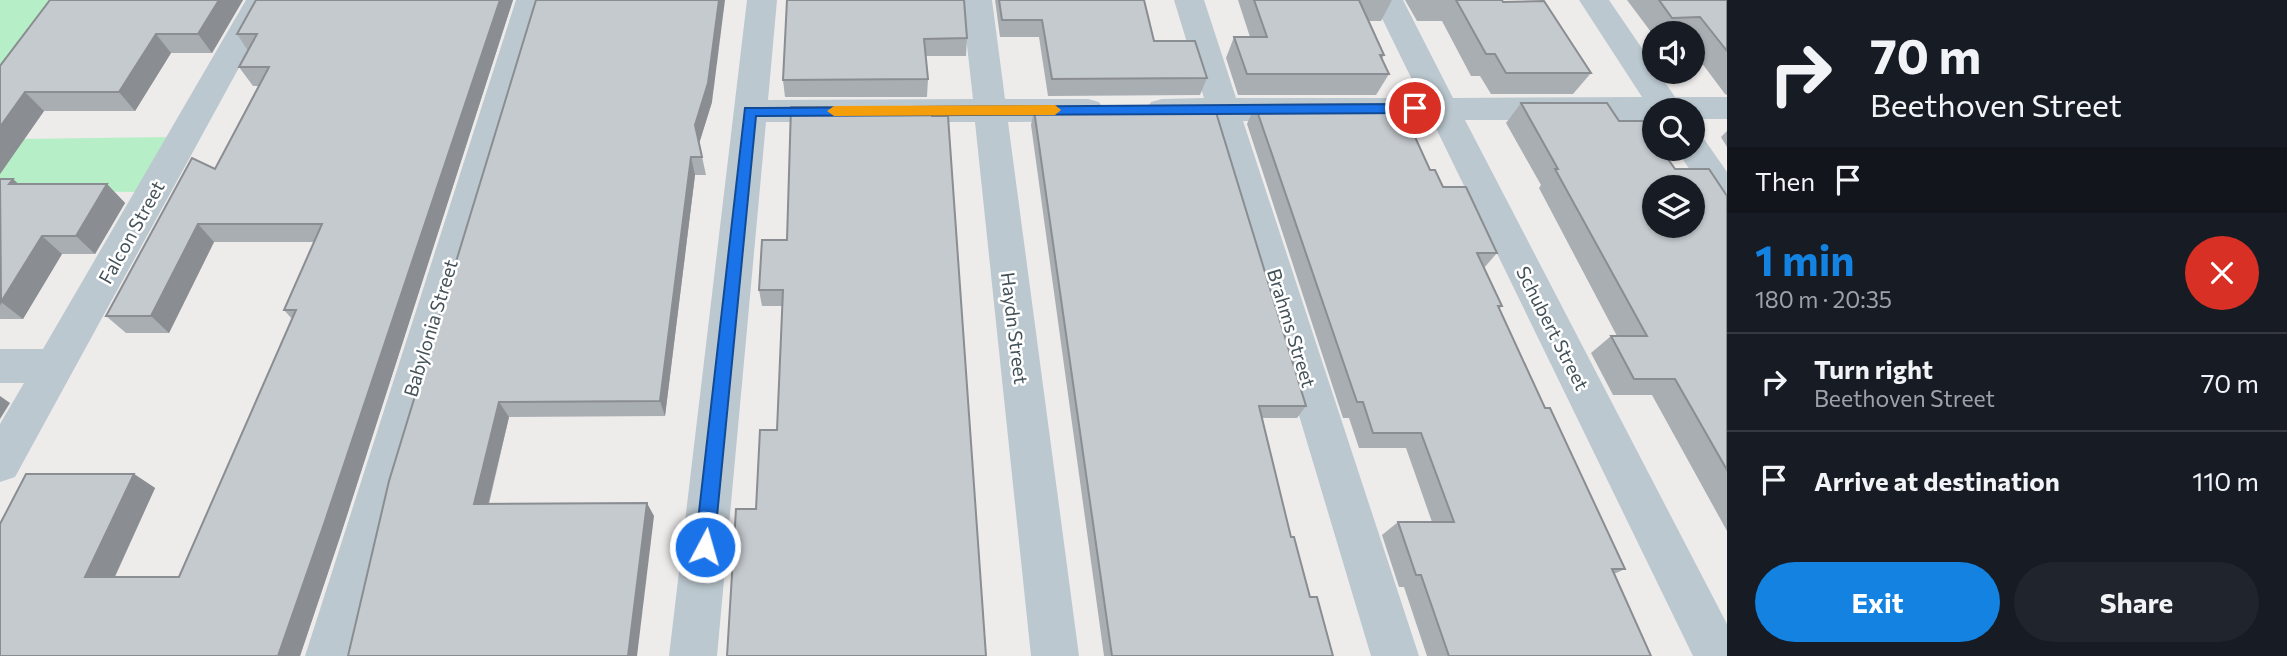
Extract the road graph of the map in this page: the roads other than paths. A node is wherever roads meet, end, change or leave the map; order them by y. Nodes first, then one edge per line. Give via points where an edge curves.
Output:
1 (261, 0) edge
2 (531, 0) edge
3 (762, 0) edge
4 (977, 0) edge
5 (1189, 0) edge
6 (1388, 0) edge
7 (1594, 0) edge
8 (1659, 98) edge
9 (1443, 108) junction
10 (1705, 108) edge
11 (1727, 108) edge
12 (1223, 109) junction
13 (1642, 109) edge
14 (988, 110) junction
15 (750, 111) junction
16 (1701, 161) edge
17 (1727, 199) edge
18 (0, 366) edge
19 (55, 366) junction
20 (0, 463) edge
21 (329, 656) edge
22 (693, 656) edge
23 (1055, 656) edge
24 (1395, 656) edge
25 (1718, 656) edge

1 - 19 street, Falcon Street
2 - 21 street, Babylonia Street
3 - 15 street
4 - 14 street, Haydn Street
5 - 12 street, Brahms Street
6 - 9 street, Schubert Street
7 - 8 street
9 - 12 street
9 - 13 street
9 - 25 street, Schubert Street
10 - 11 street
12 - 14 street
12 - 24 street, Brahms Street
14 - 15 street
14 - 23 street, Haydn Street
15 - 22 street
16 - 17 street
18 - 19 street
19 - 20 street, Falcon Street

